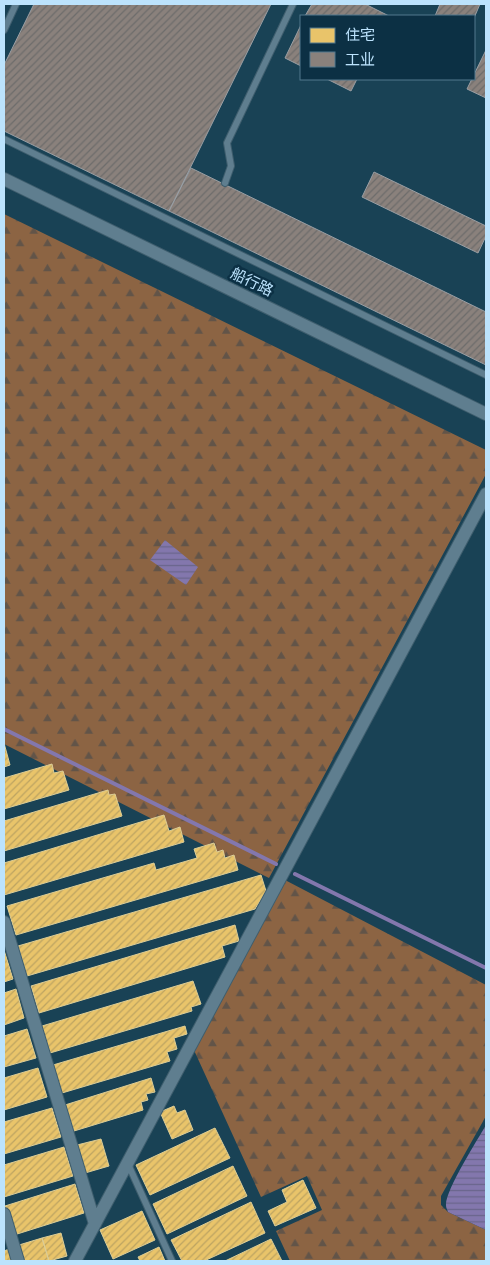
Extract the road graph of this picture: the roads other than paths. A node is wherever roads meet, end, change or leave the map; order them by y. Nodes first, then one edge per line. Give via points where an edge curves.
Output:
1 (16, 4) edge
2 (293, 4) edge
3 (4, 30) edge
4 (4, 138) edge
5 (4, 179) edge
6 (225, 183) dead end
7 (486, 375) edge
8 (486, 414) edge
9 (486, 494) edge
10 (4, 922) edge
11 (128, 1162) junction
12 (4, 1214) edge
13 (95, 1224) junction
14 (18, 1261) edge
15 (75, 1261) edge
16 (172, 1261) edge

1 - 3 lane
2 - 6 lane via 227,143 231,166
4 - 7 lane
5 - 8 street, 船行路
9 - 11 street
10 - 13 street
11 - 13 street
11 - 16 lane
12 - 14 street
13 - 15 street

